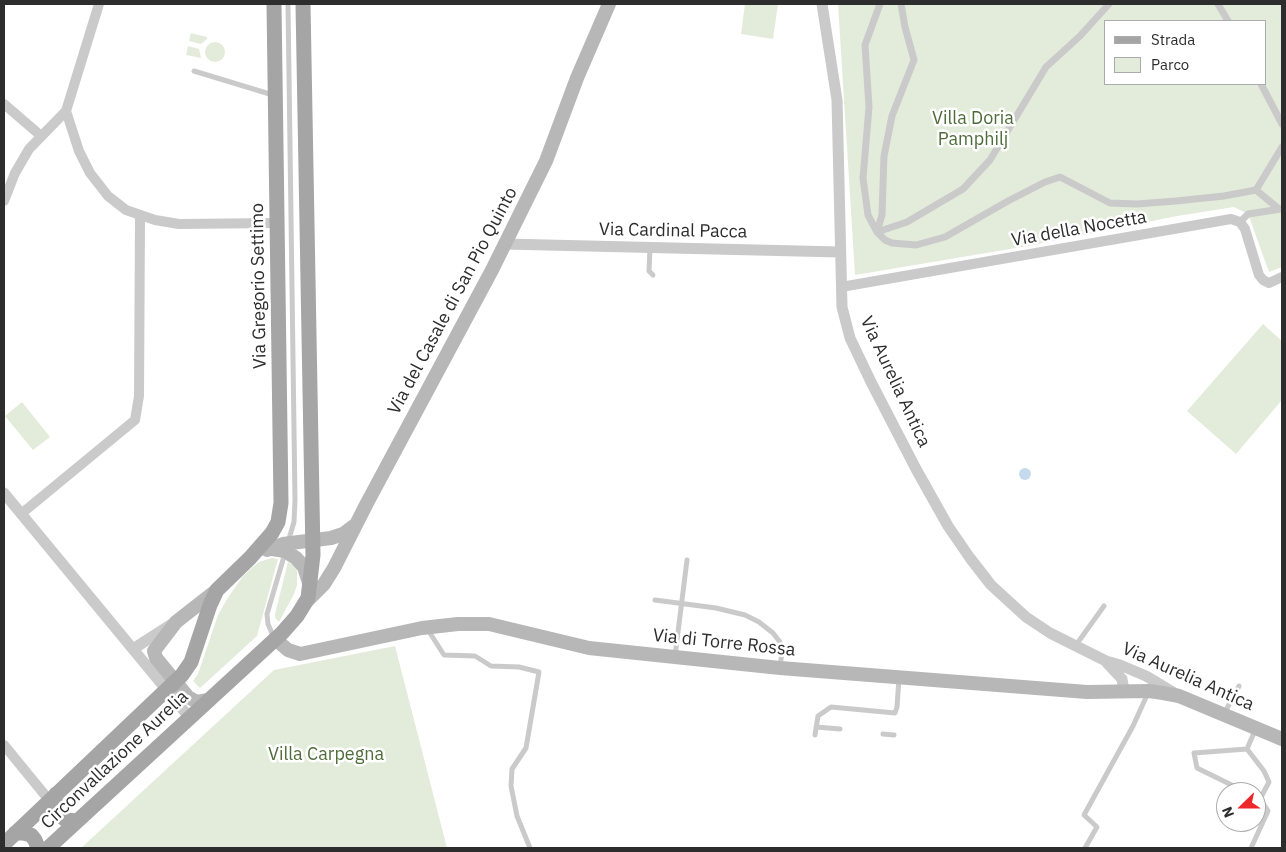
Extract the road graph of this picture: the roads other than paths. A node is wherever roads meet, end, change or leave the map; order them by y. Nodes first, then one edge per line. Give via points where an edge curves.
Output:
1 (98, 4) edge
2 (274, 4) edge
3 (288, 4) edge
4 (303, 4) edge
5 (609, 4) edge
6 (822, 4) edge
7 (880, 4) edge
8 (901, 4) edge
9 (1109, 4) edge
10 (1218, 4) edge
11 (1227, 20) edge
12 (194, 71) dead end
13 (1262, 85) edge
14 (276, 96) junction
15 (4, 104) edge
16 (66, 111) junction
17 (1282, 124) edge
18 (40, 135) junction
19 (1282, 147) edge
20 (1256, 190) junction
21 (4, 201) edge
22 (1281, 210) edge
23 (140, 216) junction
24 (1240, 222) junction
25 (277, 223) junction
26 (877, 232) junction
27 (505, 244) junction
28 (650, 248) junction
29 (840, 252) junction
30 (653, 275) dead end
31 (1282, 277) edge
32 (841, 287) junction
33 (4, 493) edge
34 (21, 514) junction
35 (356, 524) junction
36 (313, 542) junction
37 (287, 547) junction
38 (250, 558) junction
39 (687, 560) dead end
40 (217, 590) junction
41 (307, 597) junction
42 (655, 600) dead end
43 (681, 604) junction
44 (1104, 606) dead end
45 (176, 622) junction
46 (426, 627) junction
47 (274, 640) junction
48 (1076, 646) junction
49 (133, 649) junction
50 (674, 656) junction
51 (1106, 661) junction
52 (780, 668) junction
53 (899, 678) junction
54 (171, 686) junction
55 (1239, 686) dead end
56 (1124, 691) junction
57 (1149, 691) junction
58 (1179, 696) junction
59 (208, 700) junction
60 (1223, 714) junction
61 (189, 717) junction
62 (816, 727) junction
63 (1256, 728) junction
64 (840, 729) dead end
65 (883, 734) dead end
66 (815, 735) dead end
67 (894, 735) dead end
68 (1282, 738) edge
69 (4, 745) edge
70 (1247, 750) junction
71 (1226, 782) edge
72 (1266, 785) edge
73 (53, 797) junction
74 (78, 821) junction
75 (1258, 832) edge
76 (9, 839) edge
77 (38, 848) edge
78 (48, 848) edge
79 (530, 848) edge
80 (1085, 848) edge
81 (1251, 848) edge

1 - 16 street
2 - 14 main road, Via Gregorio Settimo
3 - 37 lane, Via Gregorio Settimo via 294,522
4 - 36 main road
5 - 27 main road, Via del Casale di San Pio Quinto via 546,161
6 - 29 street, Via Aurelia Antica via 837,100
7 - 26 street via 865,45 869,107 863,178 870,220
8 - 26 street via 914,60 892,116 884,156 882,215
9 - 26 street via 1046,67 990,160 963,189 907,222
10 - 11 street
12 - 14 lane
13 - 17 street
14 - 25 main road, Via Gregorio Settimo
15 - 18 street
16 - 18 street
16 - 23 street via 79,151 96,182 112,201
18 - 21 street via 25,154
19 - 20 street
20 - 22 street
20 - 26 street via 1137,204 1110,203 1060,177 1008,201 944,237 916,245 892,242
22 - 24 street via 1248,214
23 - 25 street via 179,224
23 - 34 street via 139,396 135,420
24 - 31 street via 1259,275 1269,283
24 - 32 street, Via della Nocetta via 1231,219
25 - 38 main road, Via Gregorio Settimo via 280,513 275,529
27 - 28 street, Via Cardinal Pacca
27 - 35 main road, Via del Casale di San Pio Quinto
28 - 29 street, Via Cardinal Pacca
28 - 30 lane via 649,271
29 - 32 street, Via Aurelia Antica
32 - 48 street, Via Aurelia Antica via 846,324 861,361 916,469 961,545 981,574 1003,597 1038,625
33 - 34 street
34 - 49 street
35 - 36 main road via 340,535
35 - 41 main road, Via del Casale di San Pio Quinto via 329,576
36 - 37 main road
36 - 41 main road via 313,566
37 - 38 main road via 266,550
37 - 41 main road via 304,567 309,579
37 - 47 lane, Via Gregorio Settimo via 268,614
38 - 40 main road, Via Gregorio Settimo
39 - 43 lane
40 - 45 main road
40 - 54 main road, Circonvallazione Aurelia via 191,662
41 - 47 main road, Circonvallazione Aurelia via 297,616
42 - 43 lane
43 - 50 lane
43 - 52 lane via 738,613 759,622 780,642
44 - 48 lane
45 - 49 street
45 - 54 main road via 154,651
46 - 47 main road, Via di Torre Rossa via 300,654
46 - 50 main road, Via di Torre Rossa via 490,624 578,646
46 - 79 lane via 444,655 476,656 491,666 539,672 526,748 512,769 511,786 517,816
47 - 59 main road, Circonvallazione Aurelia
48 - 51 street, Via Aurelia Antica
49 - 54 street
50 - 52 main road, Via di Torre Rossa
51 - 56 street, Via Aurelia Antica via 1122,679
51 - 58 street, Via Aurelia Antica via 1146,676
52 - 53 main road, Via di Torre Rossa via 840,676
53 - 56 main road, Via di Torre Rossa via 1087,692
53 - 62 lane via 894,713 831,706 818,716
54 - 59 main road via 195,702
54 - 61 street
54 - 73 main road, Circonvallazione Aurelia
55 - 60 lane
56 - 57 main road, Via di Torre Rossa
57 - 58 main road, Via di Torre Rossa
57 - 80 lane via 1084,815 1097,827
58 - 60 main road, Via Aurelia Antica
59 - 61 main road, Circonvallazione Aurelia
60 - 63 main road, Via Aurelia Antica
61 - 74 main road, Circonvallazione Aurelia
62 - 64 lane
62 - 66 lane
63 - 68 main road, Via Aurelia Antica
63 - 70 lane
65 - 67 lane
69 - 73 street
70 - 71 lane via 1194,753 1197,768
70 - 72 lane via 1264,771
73 - 74 main road via 57,813 66,820
73 - 76 main road, Circonvallazione Aurelia
74 - 78 main road, Circonvallazione Aurelia
75 - 81 lane
76 - 77 main road via 23,832 31,835

